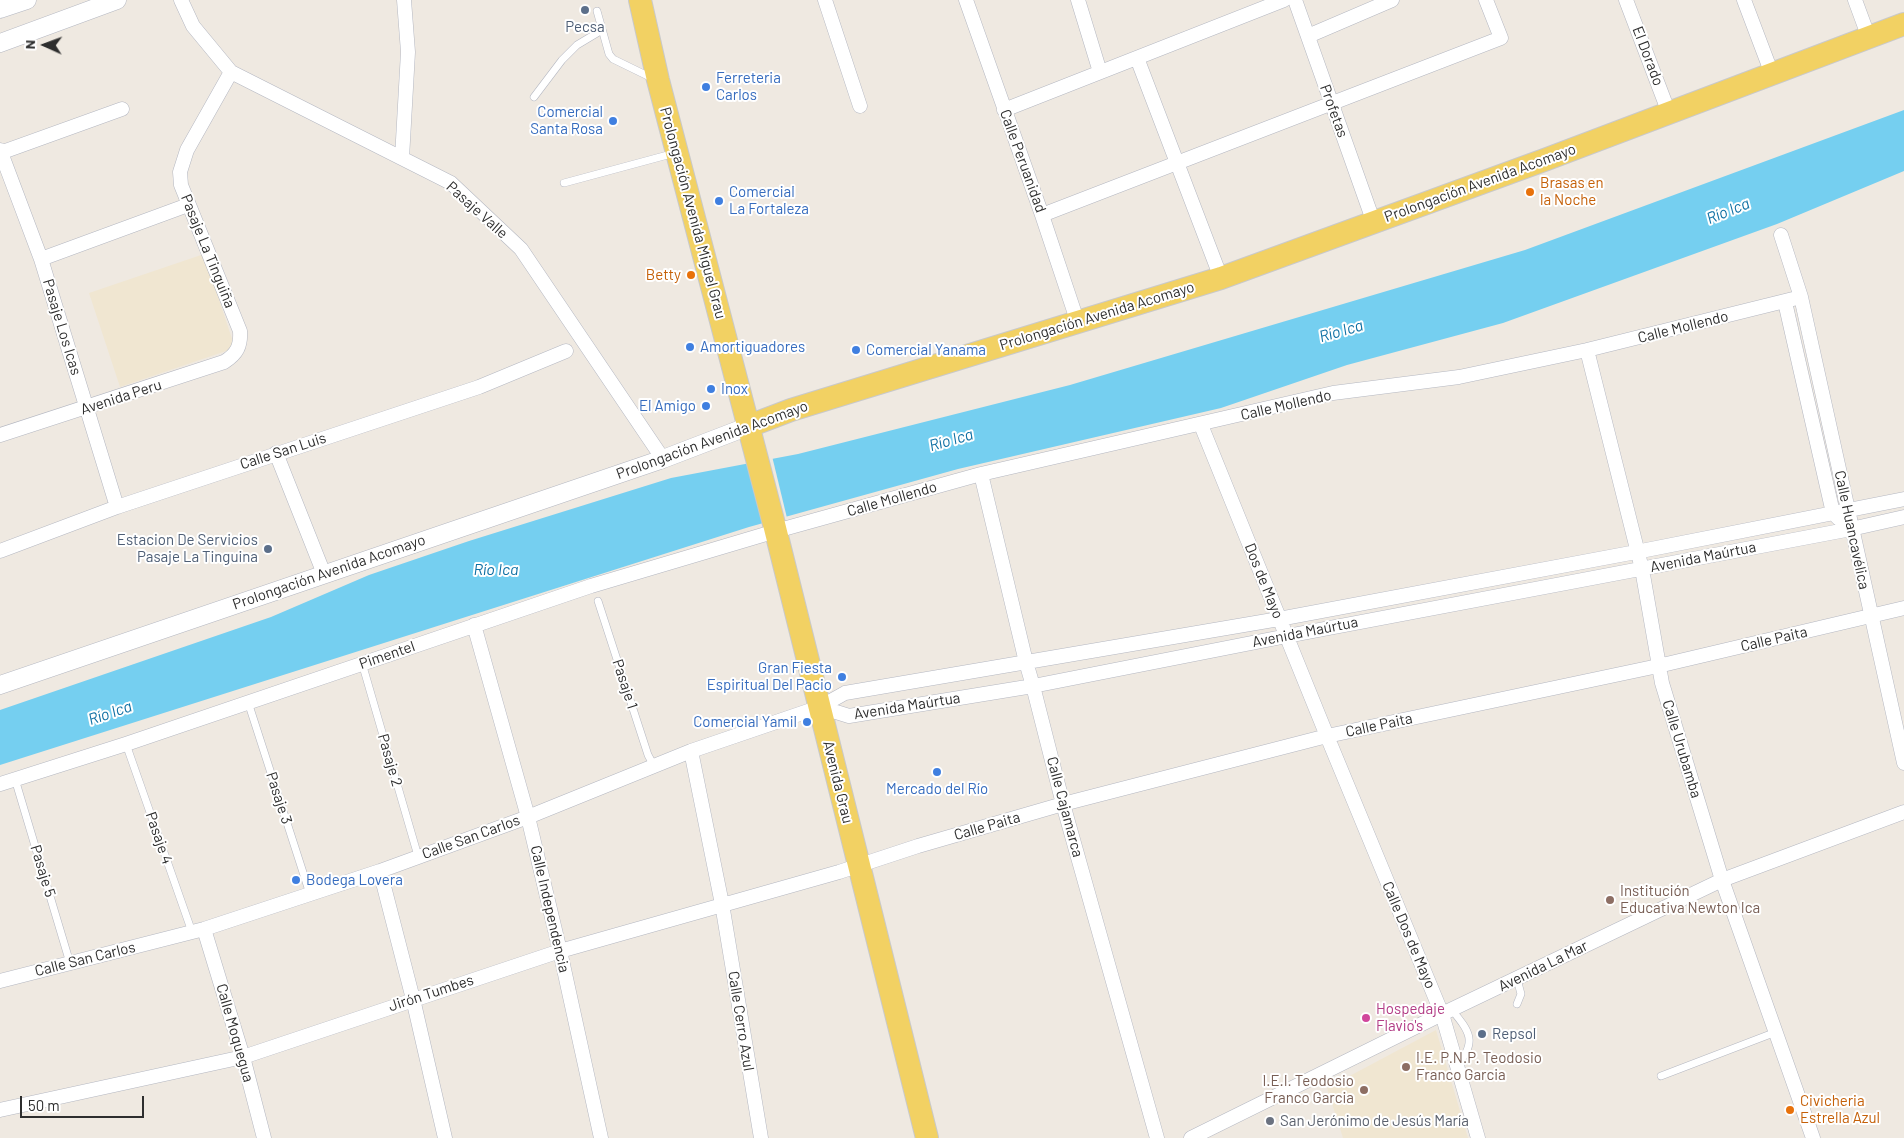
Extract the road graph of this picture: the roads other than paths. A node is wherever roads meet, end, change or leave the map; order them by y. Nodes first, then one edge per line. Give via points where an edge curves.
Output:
1 (27, 0) edge
2 (117, 0) edge
3 (181, 0) edge
4 (404, 0) edge
5 (640, 0) edge
6 (825, 0) edge
7 (966, 0) edge
8 (1078, 0) edge
9 (1284, 0) edge
10 (1295, 0) edge
11 (1392, 0) edge
12 (1486, 0) edge
13 (1626, 0) edge
14 (1744, 0) edge
15 (1855, 0) edge
16 (1364, 5) edge
17 (0, 9) edge
18 (597, 11) dead end
19 (1904, 24) edge
20 (602, 30) junction
21 (1308, 36) junction
22 (1869, 38) junction
23 (0, 43) edge
24 (1137, 58) junction
25 (231, 72) junction
26 (1100, 72) junction
27 (1772, 74) junction
28 (658, 80) junction
29 (534, 97) dead end
30 (1331, 104) junction
31 (860, 106) dead end
32 (122, 109) dead end
33 (1004, 110) junction
34 (1669, 113) junction
35 (0, 152) edge
36 (678, 152) junction
37 (402, 158) junction
38 (1177, 163) junction
39 (564, 183) dead end
40 (188, 205) junction
41 (1042, 215) junction
42 (1374, 222) junction
43 (1781, 235) dead end
44 (41, 259) junction
45 (1221, 278) junction
46 (1801, 297) junction
47 (1785, 302) junction
48 (1078, 323) junction
49 (1587, 350) junction
50 (237, 351) joint
51 (566, 351) dead end
52 (87, 408) junction
53 (1201, 425) junction
54 (748, 426) junction
55 (0, 435) edge
56 (276, 453) junction
57 (663, 459) junction
58 (981, 474) junction
59 (1904, 499) edge
60 (117, 506) junction
61 (1848, 510) junction
62 (1833, 513) junction
63 (1904, 517) edge
64 (775, 528) junction
65 (1851, 529) junction
66 (0, 551) edge
67 (1636, 552) junction
68 (1642, 569) junction
69 (324, 574) junction
70 (598, 601) dead end
71 (1904, 608) edge
72 (1870, 616) junction
73 (1279, 618) junction
74 (474, 625) junction
75 (1287, 636) junction
76 (1026, 662) junction
77 (362, 664) junction
78 (1658, 666) junction
79 (0, 685) edge
80 (1033, 686) junction
81 (248, 701) junction
82 (820, 707) junction
83 (1326, 736) junction
84 (126, 744) junction
85 (690, 751) junction
86 (1904, 763) edge
87 (654, 766) junction
88 (15, 779) junction
89 (0, 784) edge
90 (1063, 804) junction
91 (1904, 812) edge
92 (528, 817) junction
93 (418, 856) junction
94 (859, 865) junction
95 (380, 871) junction
96 (1722, 880) junction
97 (310, 894) junction
98 (722, 904) junction
99 (198, 930) junction
100 (560, 951) junction
101 (70, 963) junction
102 (1517, 979) junction
103 (0, 981) edge
104 (413, 999) junction
105 (1517, 1004) dead end
106 (1447, 1012) junction
107 (1776, 1032) junction
108 (243, 1057) junction
109 (1457, 1065) junction
110 (1661, 1076) dead end
111 (0, 1110) edge
112 (264, 1138) edge
113 (445, 1138) edge
114 (601, 1138) edge
115 (761, 1138) edge
116 (928, 1138) edge
117 (1157, 1138) edge
118 (1191, 1138) edge
119 (1478, 1138) edge
120 (1813, 1138) edge

1 - 17 street
2 - 23 street
3 - 25 street, Pasaje Valle via 193,26
4 - 37 street via 408,52
5 - 28 main road, Prolongación Avenida Miguel Grau
6 - 31 street
7 - 33 street, Calle Peruanidad
8 - 26 street
9 - 24 street
10 - 21 street, Profetas
11 - 16 street
12 - 30 street via 1501,38
13 - 34 street, El Dorado
14 - 27 street
15 - 22 street
16 - 21 street
18 - 20 lane
19 - 22 main road, Prolongación Avenida Acomayo
20 - 28 lane via 613,59
20 - 29 lane via 577,45
21 - 30 street, Profetas
22 - 27 main road, Prolongación Avenida Acomayo
24 - 26 street
24 - 38 street
25 - 37 street, Pasaje Valle
25 - 40 street, Pasaje La Tinguiña via 183,161 181,185
26 - 33 street
27 - 34 main road, Prolongación Avenida Acomayo
28 - 36 main road, Prolongación Avenida Miguel Grau
30 - 38 street
30 - 42 street, Profetas
32 - 35 street
33 - 41 street, Calle Peruanidad
34 - 42 main road, Prolongación Avenida Acomayo
35 - 44 street, Pasaje Los Icas
36 - 39 lane
36 - 54 main road, Prolongación Avenida Miguel Grau
37 - 57 street, Pasaje Valle via 451,183 521,250
38 - 41 street
38 - 45 street
40 - 44 street
40 - 50 street, Pasaje La Tinguiña via 240,330 241,342
41 - 48 street, Calle Peruanidad
42 - 45 main road, Prolongación Avenida Acomayo
43 - 46 street, Calle Huancavélica
44 - 52 street, Pasaje Los Icas
45 - 48 main road, Prolongación Avenida Acomayo
46 - 47 street, Calle Mollendo
46 - 61 street, Calle Huancavélica
47 - 49 street, Calle Mollendo
47 - 62 street
48 - 54 main road, Prolongación Avenida Acomayo
49 - 53 street, Calle Mollendo via 1459,377 1332,393
49 - 67 street, Calle Urubamba
50 - 52 street, Avenida Peru via 224,362
51 - 56 street, Calle San Luis via 479,387
52 - 55 street, Avenida Peru
52 - 60 street, Pasaje Los Icas
53 - 58 street, Calle Mollendo
53 - 73 street, Dos de Mayo
54 - 57 street, Prolongación Avenida Acomayo
54 - 64 main road, Avenida Grau
56 - 60 street, Calle San Luis
56 - 69 street
57 - 69 street, Prolongación Avenida Acomayo
58 - 64 street, Calle Mollendo
58 - 76 street, Calle Cajamarca
59 - 61 street, Avenida Maúrtua
60 - 66 street, Calle San Luis
61 - 62 street, Avenida Maúrtua
61 - 65 street, Calle Huancavélica
62 - 65 street
62 - 67 street, Avenida Maúrtua
63 - 65 street, Avenida Maúrtua
64 - 74 street, Pimentel
64 - 82 main road, Avenida Grau
65 - 68 street, Avenida Maúrtua
65 - 72 street, Calle Huancavélica
67 - 68 street, Calle Urubamba
67 - 73 street, Avenida Maúrtua
68 - 75 street, Avenida Maúrtua
68 - 78 street, Calle Urubamba
69 - 79 street, Prolongación Avenida Acomayo
70 - 87 lane, Pasaje 1
71 - 72 street, Calle Paita
72 - 78 street, Calle Paita
72 - 86 street, Calle Huancavélica
73 - 75 street, Dos de Mayo
73 - 76 street, Avenida Maúrtua
74 - 77 street, Pimentel
74 - 92 street, Calle Independencia
75 - 80 street, Avenida Maúrtua
75 - 83 street, Dos de Mayo
76 - 80 street, Calle Cajamarca
76 - 82 street, Avenida Maúrtua via 845,693
77 - 81 street, Pimentel
77 - 93 lane, Pasaje 2
78 - 83 street, Calle Paita
78 - 96 street, Calle Urubamba
80 - 82 street, Avenida Maúrtua via 850,716
80 - 90 street, Calle Cajamarca
81 - 84 street, Pimentel
81 - 97 lane, Pasaje 3
82 - 85 street, Calle San Carlos
82 - 94 main road, Avenida Grau
83 - 90 street, Calle Paita
83 - 106 street, Calle Dos de Mayo
84 - 88 street, Pimentel
84 - 99 lane, Pasaje 4
85 - 87 street, Calle San Carlos
85 - 98 street, Calle Cerro Azul
87 - 92 street, Calle San Carlos
88 - 89 street, Pimentel
88 - 101 lane, Pasaje 5
90 - 94 street, Calle Paita
90 - 117 street, Calle Cajamarca
91 - 96 street, Avenida La Mar
92 - 93 street, Calle San Carlos
92 - 100 street, Calle Independencia
93 - 95 street, Calle San Carlos
94 - 98 street, Jirón Tumbes
94 - 116 main road, Avenida Grau
95 - 97 street, Calle San Carlos
95 - 104 street
96 - 102 street, Avenida La Mar
96 - 107 street, Calle Urubamba
97 - 99 street, Calle San Carlos
98 - 100 street, Jirón Tumbes
98 - 115 street, Calle Cerro Azul
99 - 101 street, Calle San Carlos
99 - 108 street, Calle Moquegua
100 - 104 street, Jirón Tumbes
100 - 114 street, Calle Independencia
101 - 103 street, Calle San Carlos
102 - 105 lane via 1521,994
102 - 106 street, Avenida La Mar
104 - 108 street, Jirón Tumbes
104 - 113 street
106 - 109 street, Calle Dos de Mayo
106 - 109 lane via 1469,1028 1469,1046
106 - 118 street, Avenida La Mar
107 - 110 lane
107 - 120 street, Calle Urubamba
108 - 111 street, Jirón Tumbes
108 - 112 street, Calle Moquegua
109 - 119 street, Calle Dos de Mayo

